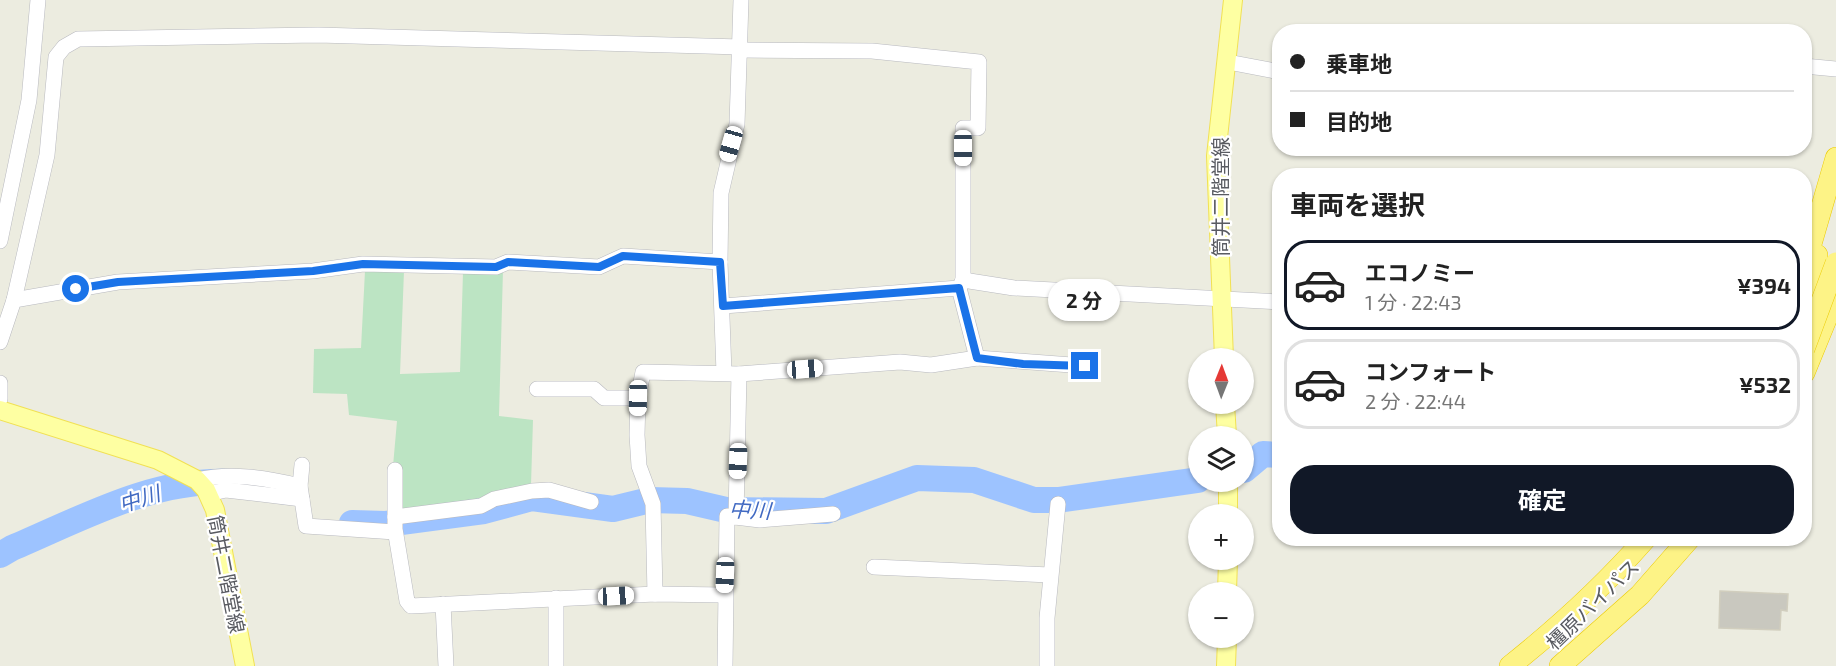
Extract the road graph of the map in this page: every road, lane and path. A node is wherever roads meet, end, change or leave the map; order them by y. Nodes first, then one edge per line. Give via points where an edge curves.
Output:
1 (38, 0) edge
2 (741, 0) edge
3 (1233, 0) edge
4 (741, 49) junction
5 (1228, 62) junction
6 (1812, 67) edge
7 (1836, 69) edge
8 (1272, 70) edge
9 (1836, 158) edge
10 (1836, 189) edge
11 (1812, 240) edge
12 (0, 241) edge
13 (720, 262) junction
14 (1836, 263) edge
15 (1812, 268) edge
16 (961, 284) junction
17 (1221, 299) junction
18 (14, 300) junction
19 (1272, 302) edge
20 (723, 306) junction
21 (1834, 308) edge
22 (1812, 312) edge
23 (1812, 328) edge
24 (0, 342) edge
25 (1223, 348) edge
26 (1812, 356) edge
27 (977, 358) junction
28 (1085, 366) dead end
29 (731, 374) junction
30 (0, 383) edge
31 (537, 389) dead end
32 (638, 398) junction
33 (0, 399) edge
34 (0, 410) edge
35 (302, 465) dead end
36 (395, 470) dead end
37 (202, 486) junction
38 (301, 493) junction
39 (591, 502) dead end
40 (1058, 504) dead end
41 (736, 510) junction
42 (833, 514) dead end
43 (395, 526) junction
44 (1639, 546) edge
45 (1650, 546) edge
46 (1683, 546) edge
47 (1693, 546) edge
48 (874, 567) dead end
49 (1050, 575) junction
50 (656, 594) junction
51 (724, 595) junction
52 (556, 598) junction
53 (443, 604) junction
54 (1227, 648) edge
55 (245, 666) edge
56 (446, 666) edge
57 (556, 666) edge
58 (725, 666) edge
59 (1047, 666) edge
60 (1226, 666) edge
61 (1510, 666) edge
62 (1523, 666) edge
63 (1560, 666) edge
64 (1576, 666) edge

1 - 12 street via 29,100
2 - 4 street
3 - 5 main road, 筒井二階堂線
4 - 13 street via 737,124 721,193
4 - 16 street via 872,51 979,62 978,128 963,128
4 - 18 street via 318,35 78,39 56,57 47,155
5 - 8 street
5 - 17 main road, 筒井二階堂線 via 1216,156
6 - 7 street
9 - 11 highway
10 - 15 highway
13 - 18 street via 623,256 599,267 508,262 496,267 363,264 313,271 118,282
13 - 20 street
14 - 23 highway, bridge
16 - 17 street
16 - 20 street
16 - 27 street
17 - 19 street
17 - 25 main road, 筒井二階堂線
18 - 24 street
20 - 29 street
21 - 22 highway
21 - 26 highway
27 - 28 street
27 - 29 street via 931,365 900,362
29 - 32 street via 643,372
29 - 41 street
30 - 33 street
31 - 32 street via 594,389 604,398
32 - 50 street via 639,466 652,500
34 - 37 main road via 158,460
35 - 38 street
36 - 43 street
37 - 38 street
37 - 55 main road, 筒井二階堂線 via 215,510
38 - 43 street via 306,526
39 - 43 street via 549,490 532,491
40 - 49 street
41 - 42 street via 760,520
41 - 51 street via 727,516
43 - 53 street via 406,601 411,606
44 - 61 highway via 1564,623
45 - 62 highway, 橿原バイパス via 1596,604
46 - 63 highway via 1640,595
47 - 64 highway, 橿原バイパス via 1643,605
48 - 49 street
49 - 59 street
50 - 51 street
50 - 52 street
51 - 58 street
52 - 53 street
52 - 57 street
53 - 56 street
54 - 60 main road

